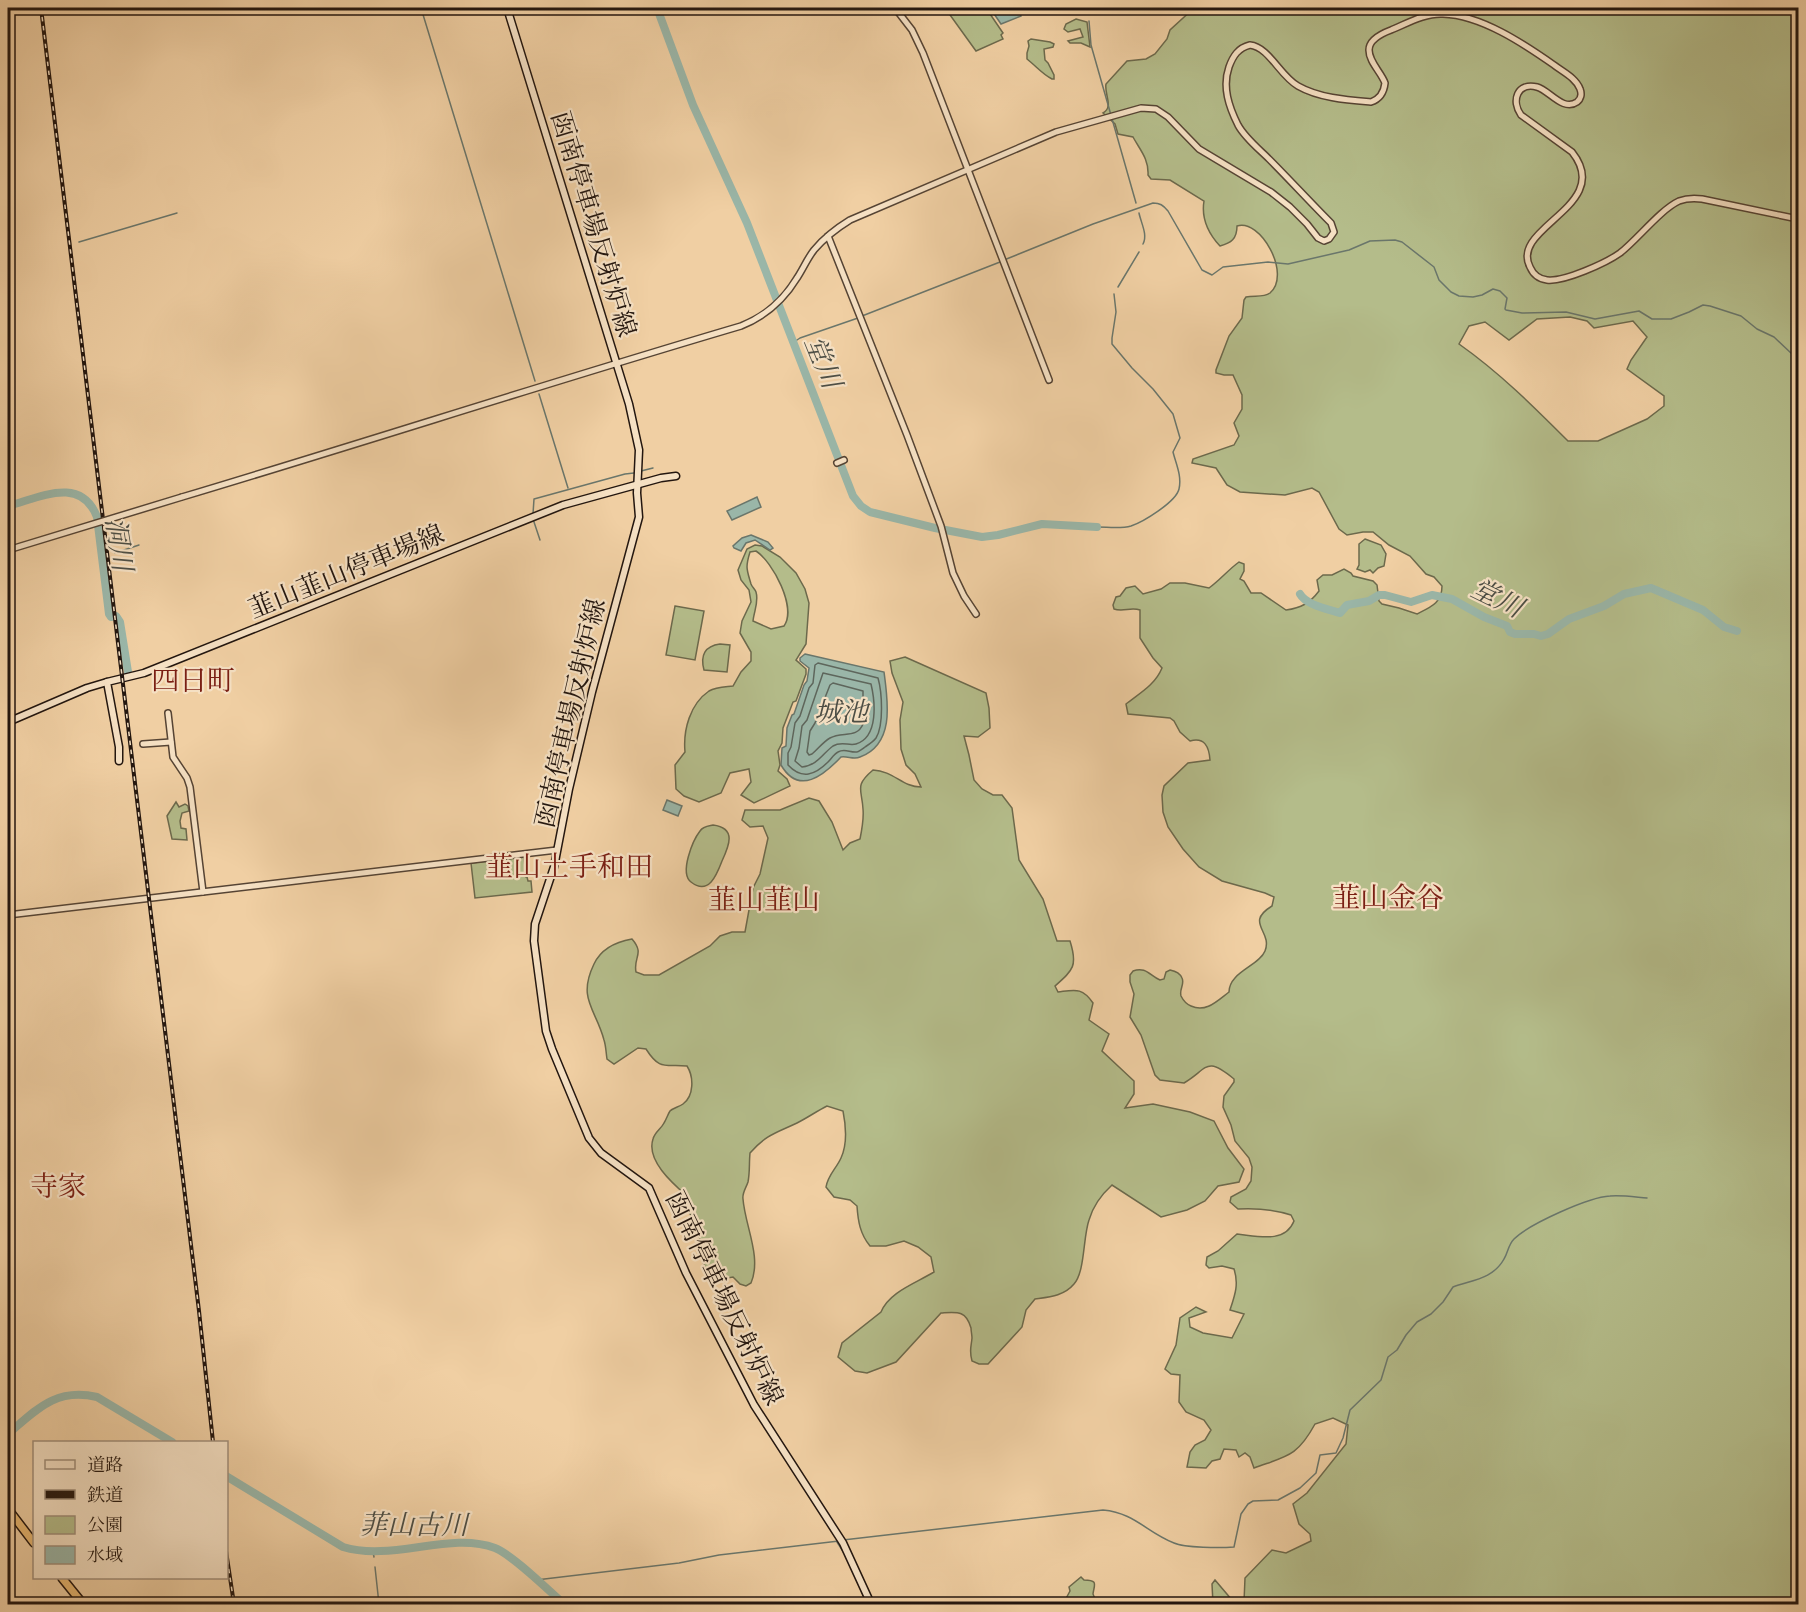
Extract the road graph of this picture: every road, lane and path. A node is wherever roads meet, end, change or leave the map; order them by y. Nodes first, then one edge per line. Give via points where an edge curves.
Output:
1 (507, 8) edge
2 (896, 8) edge
3 (968, 168) junction
4 (1798, 219) edge
5 (828, 236) junction
6 (615, 363) junction
7 (1050, 380) dead end
8 (844, 460) dead end
9 (837, 463) dead end
10 (676, 476) dead end
11 (638, 484) junction
12 (8, 550) edge
13 (976, 614) dead end
14 (107, 682) junction
15 (168, 713) dead end
16 (8, 722) edge
17 (171, 742) junction
18 (142, 744) dead end
19 (119, 761) dead end
20 (557, 850) junction
21 (203, 892) junction
22 (8, 915) edge
23 (8, 1509) edge
24 (33, 1542) edge
25 (63, 1579) edge
26 (83, 1605) edge
27 (871, 1605) edge

1 - 6 main road, 函南停車場反射炉線
2 - 3 street via 923,53
3 - 4 street via 1056,132 1141,108 1156,110 1204,153 1290,207 1324,241 1334,232 1331,223 1238,125 1225,87 1236,54 1245,46 1256,45 1298,86 1317,94 1371,102 1382,94 1385,83 1371,58 1371,43 1385,32 1427,15 1452,14 1510,36 1575,80 1581,93 1575,103 1564,104 1542,89 1528,87 1517,92 1515,99 1521,115 1572,152 1582,174 1577,196 1534,239 1527,253 1535,275 1557,280 1612,258 1673,205 1687,198
3 - 5 street via 850,220
3 - 7 street
5 - 6 street via 814,250 779,303 759,317 741,326
5 - 13 street via 944,533 953,573
6 - 11 main road, 函南停車場反射炉線 via 639,450
6 - 12 street, bridge
8 - 9 street
10 - 11 main road, 韮山韮山停車場線
11 - 14 main road, 韮山韮山停車場線 via 563,505 144,673
11 - 20 main road, 函南停車場反射炉線 via 639,517 592,692
14 - 16 main road, 韮山韮山停車場線
14 - 19 main road
15 - 17 street
17 - 18 street
17 - 21 street via 173,757 190,787
20 - 21 street
20 - 27 main road, 函南停車場反射炉線 via 534,931 549,1042 589,1138 601,1153 649,1188 754,1405 841,1540
21 - 22 street
23 - 24 highway
25 - 26 highway

